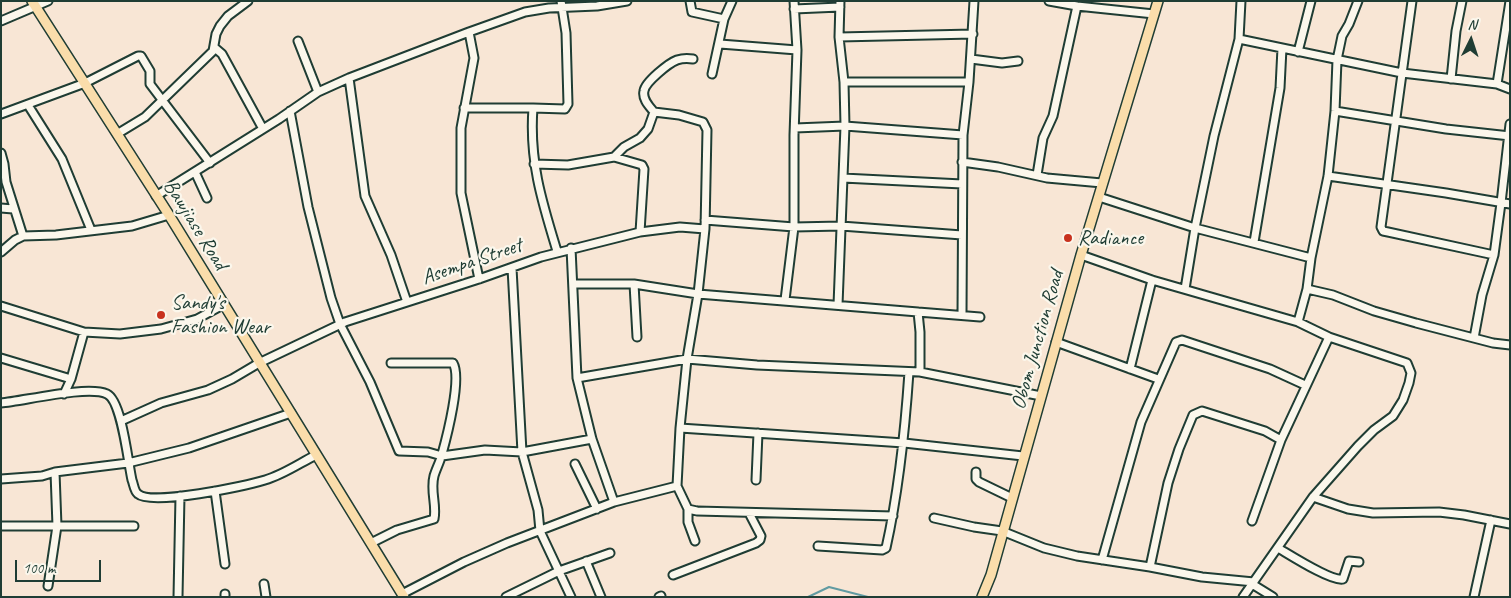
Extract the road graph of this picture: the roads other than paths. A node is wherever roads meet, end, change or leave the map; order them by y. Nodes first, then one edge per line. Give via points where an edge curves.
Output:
1 (48, 1) edge
2 (248, 1) edge
3 (627, 1) edge
4 (690, 1) edge
5 (732, 1) edge
6 (974, 1) edge
7 (1049, 1) edge
8 (1158, 1) edge
9 (1240, 1) edge
10 (1311, 1) edge
11 (1358, 1) edge
12 (1412, 1) edge
13 (1462, 1) edge
14 (1510, 1) edge
15 (34, 4) edge
16 (840, 4) edge
17 (561, 5) edge
18 (794, 5) edge
19 (1076, 6) junction
20 (1154, 14) junction
21 (724, 19) junction
22 (1, 21) edge
23 (469, 32) junction
24 (973, 34) junction
25 (839, 37) junction
26 (1239, 40) junction
27 (298, 41) dead end
28 (720, 44) junction
29 (214, 48) junction
30 (1282, 48) junction
31 (798, 50) junction
32 (1298, 52) junction
33 (693, 59) dead end
34 (971, 59) junction
35 (1337, 60) junction
36 (1018, 61) dead end
37 (1402, 73) junction
38 (712, 74) dead end
39 (349, 78) junction
40 (1451, 79) junction
41 (844, 82) junction
42 (969, 82) junction
43 (85, 83) junction
44 (1497, 84) junction
45 (1510, 89) edge
46 (318, 92) junction
47 (162, 102) junction
48 (28, 105) junction
49 (464, 108) junction
50 (533, 108) junction
51 (290, 111) junction
52 (1335, 111) junction
53 (654, 112) junction
54 (1, 114) edge
55 (1396, 120) junction
56 (1510, 124) edge
57 (845, 126) junction
58 (795, 128) junction
59 (263, 129) junction
60 (117, 134) junction
61 (962, 135) junction
62 (1509, 136) edge
63 (1, 153) edge
64 (614, 157) junction
65 (962, 162) junction
66 (210, 163) junction
67 (534, 164) junction
68 (195, 172) junction
69 (1036, 175) junction
70 (1328, 176) junction
71 (843, 178) junction
72 (1102, 183) junction
73 (962, 184) junction
74 (1386, 185) junction
75 (156, 196) junction
76 (1099, 197) junction
77 (207, 198) dead end
78 (1502, 203) junction
79 (1510, 204) edge
80 (1, 208) edge
81 (13, 209) junction
82 (168, 215) junction
83 (705, 220) junction
84 (841, 226) junction
85 (794, 227) junction
86 (1195, 228) junction
87 (705, 229) junction
88 (91, 230) junction
89 (640, 232) junction
90 (962, 235) junction
91 (23, 236) junction
92 (1254, 242) junction
93 (570, 248) junction
94 (1, 252) edge
95 (557, 252) junction
96 (1081, 255) junction
97 (1494, 255) junction
98 (1311, 258) junction
99 (512, 268) junction
100 (479, 279) junction
101 (1152, 280) junction
102 (573, 284) junction
103 (634, 284) junction
104 (1185, 289) junction
105 (1307, 290) junction
106 (698, 294) junction
107 (785, 300) junction
108 (407, 302) junction
109 (223, 304) junction
110 (838, 305) junction
111 (1, 306) edge
112 (918, 312) junction
113 (962, 315) junction
114 (980, 317) dead end
115 (1298, 322) junction
116 (340, 324) junction
117 (84, 332) junction
118 (637, 337) dead end
119 (1329, 337) junction
120 (1474, 338) junction
121 (1056, 342) junction
122 (1510, 345) edge
123 (1, 358) edge
124 (687, 359) junction
125 (259, 362) junction
126 (391, 363) dead end
127 (1130, 369) junction
128 (909, 372) junction
129 (920, 372) junction
130 (577, 378) junction
131 (71, 379) junction
132 (1158, 379) junction
133 (1305, 385) junction
134 (64, 394) junction
135 (1041, 396) junction
136 (1, 403) edge
137 (291, 413) junction
138 (121, 421) junction
139 (680, 428) junction
140 (758, 433) junction
141 (592, 439) junction
142 (1281, 440) junction
143 (904, 443) junction
144 (522, 452) junction
145 (316, 455) junction
146 (442, 456) junction
147 (1024, 456) junction
148 (128, 463) junction
149 (576, 464) dead end
150 (55, 472) junction
151 (976, 472) dead end
152 (1, 479) edge
153 (756, 480) dead end
154 (677, 486) junction
155 (215, 491) junction
156 (180, 496) junction
157 (1012, 498) junction
158 (1313, 498) junction
159 (614, 502) junction
160 (597, 509) junction
161 (688, 509) junction
162 (749, 513) junction
163 (893, 516) junction
164 (934, 518) dead end
165 (1491, 520) junction
166 (1252, 521) dead end
167 (1510, 524) edge
168 (1, 526) edge
169 (57, 526) junction
170 (134, 526) dead end
171 (540, 531) junction
172 (1002, 531) junction
173 (694, 541) dead end
174 (371, 543) junction
175 (818, 546) dead end
176 (1278, 548) junction
177 (610, 553) dead end
178 (1102, 560) junction
179 (586, 561) junction
180 (1359, 562) dead end
181 (225, 564) dead end
182 (1150, 567) junction
183 (559, 571) junction
184 (673, 575) dead end
185 (991, 575) junction
186 (1253, 583) junction
187 (264, 584) dead end
188 (48, 586) dead end
189 (403, 596) edge
190 (178, 597) edge
191 (266, 597) edge
192 (506, 597) edge
193 (571, 597) edge
194 (601, 597) edge
195 (982, 597) edge
196 (989, 597) edge
197 (1244, 597) edge
198 (1273, 597) edge
199 (1474, 597) edge

1 - 15 street
2 - 29 street via 220,26
3 - 17 street via 597,6
4 - 21 street via 692,12
5 - 21 street
6 - 24 street
7 - 19 street
8 - 20 main road, Obom Junction Road
9 - 26 street
10 - 32 street
11 - 35 street via 1342,36
12 - 37 street
13 - 40 street
14 - 44 street
15 - 22 street
15 - 43 main road, Bawjiase Road
16 - 18 street
16 - 25 street
17 - 23 street via 525,12
17 - 50 street via 566,33 568,104 560,110
18 - 31 street
19 - 20 street
19 - 69 street via 1053,116 1044,138
20 - 72 main road, Obom Junction Road
21 - 28 street
23 - 39 street
23 - 49 street via 474,58
24 - 25 street
24 - 34 street
25 - 41 street
26 - 30 street
26 - 86 street
27 - 46 street
28 - 31 street
28 - 38 street
29 - 47 street
29 - 59 street via 222,54
30 - 32 street
30 - 92 street via 1280,88
31 - 58 street
32 - 35 street
33 - 53 street via 676,60 648,83 643,95
34 - 36 street via 1002,63
34 - 42 street
35 - 37 street
35 - 52 street
37 - 40 street
37 - 55 street
39 - 46 street
39 - 108 street via 365,196
40 - 44 street
41 - 42 street
41 - 57 street
42 - 61 street
43 - 47 street via 141,56 150,71 150,84
43 - 48 street
43 - 60 main road, Bawjiase Road
44 - 45 street
46 - 51 street
47 - 60 street
47 - 66 street
48 - 54 street
48 - 88 street via 62,159
49 - 50 street
49 - 100 street via 461,193
50 - 67 street
51 - 59 street
51 - 116 street via 308,207
52 - 55 street
52 - 70 street
53 - 64 street via 648,129
53 - 83 street via 703,122 707,130
55 - 62 street
55 - 74 street
56 - 62 street
57 - 58 street
57 - 61 street
57 - 71 street
58 - 85 street
59 - 66 street
60 - 75 main road, Bawjiase Road
61 - 65 street
62 - 78 street
63 - 81 street
64 - 67 street via 568,165
64 - 89 street via 637,162 644,169
65 - 69 street
65 - 73 street
66 - 68 street
67 - 95 street via 539,194
68 - 75 street
68 - 77 street
69 - 72 street
70 - 74 street
70 - 98 street
71 - 73 street
71 - 84 street
72 - 76 main road, Obom Junction Road
73 - 90 street
74 - 78 street
74 - 97 street via 1383,231
75 - 82 main road, Bawjiase Road
76 - 86 street
76 - 96 main road, Obom Junction Road
78 - 79 street
78 - 97 street
80 - 81 street
81 - 91 street
82 - 88 street via 132,226
82 - 109 main road, Bawjiase Road
83 - 85 street
83 - 87 street
84 - 85 street
84 - 90 street
84 - 110 street
85 - 107 street
86 - 92 street
86 - 104 street
87 - 89 street, Asempa Street via 680,227
87 - 106 street
88 - 91 street
89 - 93 street, Asempa Street
90 - 113 street
91 - 94 street
92 - 98 street
93 - 95 street, Asempa Street
93 - 102 street
95 - 99 street, Asempa Street
96 - 101 street
96 - 121 main road, Obom Junction Road
97 - 120 street
98 - 105 street
99 - 100 street, Asempa Street
99 - 144 street
100 - 108 street, Asempa Street
101 - 104 street
101 - 127 street
102 - 103 street
102 - 130 street
103 - 106 street
103 - 118 street
104 - 115 street
105 - 115 street
105 - 120 street
106 - 107 street
106 - 124 street
107 - 110 street
108 - 116 street, Asempa Street
109 - 117 street via 197,319 161,329 120,334
109 - 125 main road, Bawjiase Road
110 - 112 street
111 - 117 street
112 - 113 street
112 - 129 street
113 - 114 street
115 - 119 street
116 - 125 street, Asempa Street
116 - 146 street via 370,382 398,450
117 - 131 street
119 - 133 street
119 - 158 street via 1407,364 1411,373 1403,400 1393,416 1358,446
120 - 122 street
121 - 127 street
121 - 135 main road, Obom Junction Road
123 - 131 street
124 - 128 street
124 - 130 street
124 - 139 street
125 - 137 main road, Bawjiase Road
125 - 138 street, Asempa Street via 208,390 161,403
126 - 146 street via 447,362 456,368 454,403
127 - 132 street
128 - 129 street
128 - 143 street
129 - 135 street
130 - 141 street
131 - 134 street
132 - 133 street via 1176,342 1182,340
132 - 178 street via 1141,422
133 - 142 street
134 - 136 street
134 - 138 street via 106,393 116,404
135 - 147 main road, Obom Junction Road
137 - 145 main road, Bawjiase Road
137 - 148 street via 189,448
138 - 148 street
139 - 140 street
139 - 154 street
140 - 143 street
140 - 153 street
141 - 144 street
141 - 159 street
142 - 166 street
142 - 182 street via 1265,431 1202,411 1193,415 1168,483
143 - 147 street
143 - 163 street
144 - 146 street via 485,450
144 - 171 street via 538,510
145 - 155 street via 267,480
145 - 174 main road, Bawjiase Road
146 - 174 street via 432,491 434,519 397,530
147 - 157 main road, Obom Junction Road
148 - 150 street
148 - 156 street via 135,491 141,496
149 - 160 street
150 - 152 street
150 - 169 street
151 - 157 street via 979,482
154 - 159 street
154 - 161 street
155 - 156 street
155 - 181 street
156 - 190 street
157 - 172 main road, Obom Junction Road
158 - 165 street via 1373,513 1439,512
158 - 176 street
159 - 160 street
160 - 171 street
161 - 162 street
161 - 173 street
162 - 163 street
162 - 184 street via 761,536 756,544
163 - 175 street via 886,548 882,550
164 - 172 street
165 - 167 street
165 - 199 street
168 - 169 street
169 - 170 street
169 - 188 street
171 - 183 street
171 - 189 street via 464,562
172 - 178 street via 1044,548
172 - 185 main road, Obom Junction Road
174 - 189 main road, Bawjiase Road
176 - 180 street via 1339,580 1343,579 1349,561
176 - 186 street
177 - 179 street
178 - 182 street
179 - 183 street
179 - 194 street
182 - 186 street via 1202,578
183 - 192 street
183 - 193 street
185 - 195 main road, Obom Junction Road
185 - 196 main road, Obom Junction Road
186 - 197 street
186 - 198 street
187 - 191 street

